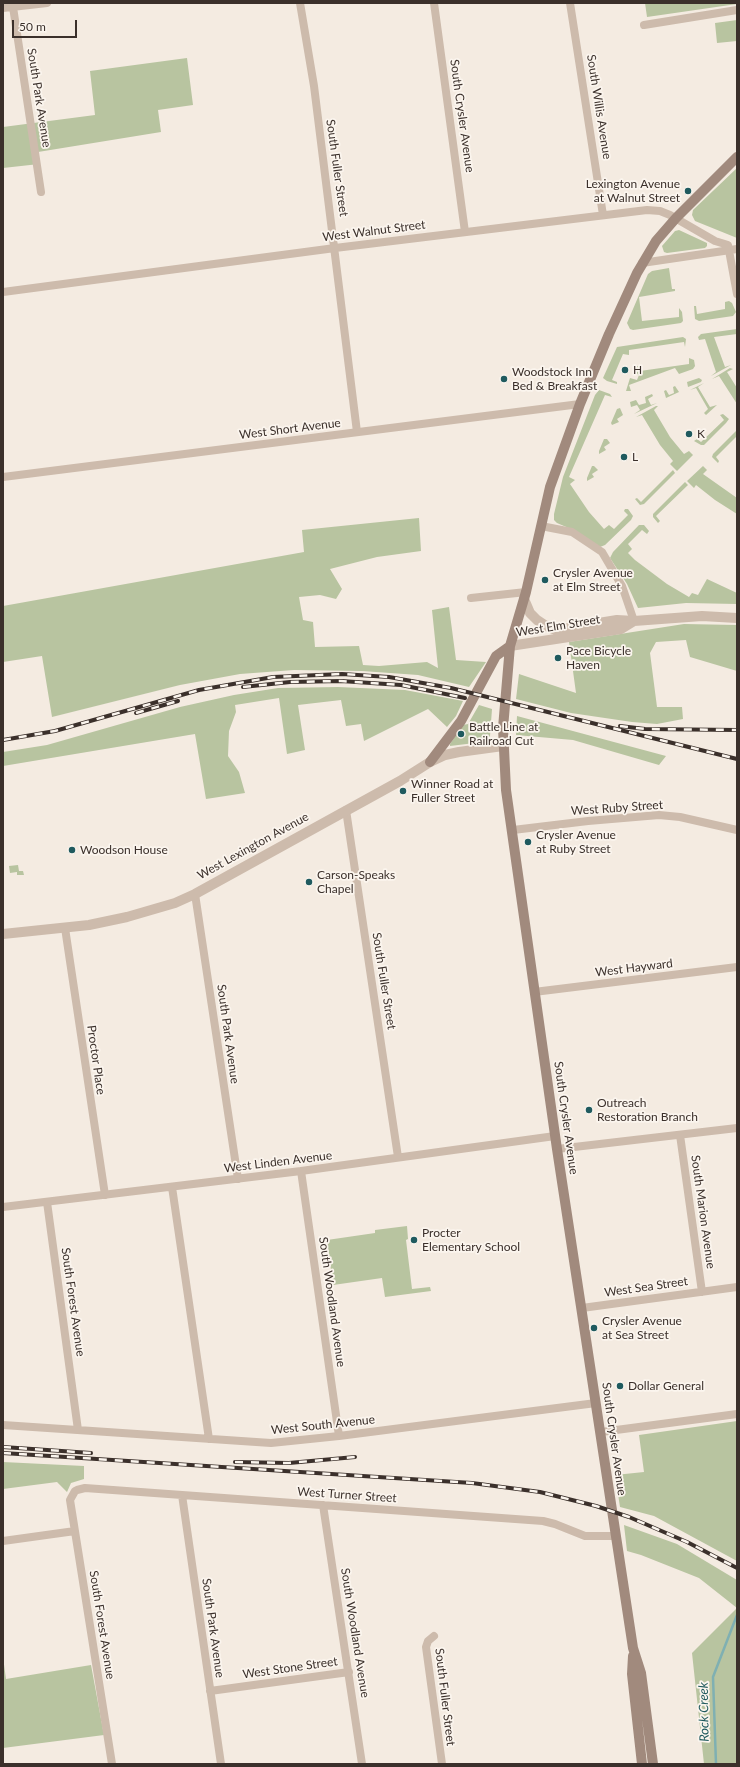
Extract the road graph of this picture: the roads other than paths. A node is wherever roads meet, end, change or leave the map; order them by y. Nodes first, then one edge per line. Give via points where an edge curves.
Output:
1 (47, 3) edge
2 (300, 3) edge
3 (434, 3) edge
4 (570, 3) edge
5 (13, 7) junction
6 (3, 8) edge
7 (737, 10) edge
8 (644, 25) dead end
9 (737, 157) edge
10 (41, 192) dead end
11 (603, 215) junction
12 (676, 218) junction
13 (464, 232) junction
14 (335, 248) junction
15 (734, 250) edge
16 (642, 263) junction
17 (3, 292) edge
18 (737, 294) edge
19 (580, 404) junction
20 (357, 432) junction
21 (3, 476) edge
22 (541, 526) junction
23 (525, 596) junction
24 (471, 598) dead end
25 (737, 618) edge
26 (634, 621) junction
27 (556, 630) junction
28 (510, 646) junction
29 (503, 746) junction
30 (430, 762) junction
31 (346, 810) junction
32 (513, 830) junction
33 (737, 830) edge
34 (196, 894) junction
35 (65, 928) junction
36 (3, 934) edge
37 (737, 967) edge
38 (534, 992) junction
39 (737, 1128) edge
40 (680, 1135) junction
41 (555, 1136) junction
42 (556, 1149) junction
43 (398, 1157) junction
44 (302, 1171) junction
45 (238, 1179) junction
46 (172, 1187) junction
47 (104, 1195) junction
48 (47, 1202) junction
49 (3, 1208) edge
50 (737, 1287) edge
51 (702, 1292) junction
52 (582, 1308) junction
53 (596, 1403) junction
54 (737, 1414) edge
55 (3, 1425) edge
56 (78, 1430) junction
57 (601, 1432) junction
58 (339, 1436) junction
59 (209, 1439) junction
60 (75, 1491) joint
61 (182, 1495) junction
62 (323, 1505) junction
63 (75, 1531) junction
64 (615, 1536) junction
65 (3, 1541) edge
66 (434, 1636) dead end
67 (633, 1648) junction
68 (349, 1672) junction
69 (210, 1691) junction
70 (112, 1764) edge
71 (221, 1764) edge
72 (362, 1764) edge
73 (442, 1764) edge
74 (642, 1764) edge
75 (653, 1764) edge

1 - 5 street
2 - 14 street, South Fuller Street via 314,86
3 - 13 street, South Crysler Avenue
4 - 11 street, South Willis Avenue
5 - 6 street
5 - 10 street, South Park Avenue
7 - 8 street
9 - 12 main road
11 - 12 street, West Walnut Street via 647,210 660,211
11 - 13 street, West Walnut Street
12 - 15 street, West Walnut Street
12 - 16 main road via 656,241
13 - 14 street, West Walnut Street
14 - 17 street, West Walnut Street
14 - 20 street, South Fuller Street
15 - 16 street
15 - 18 street
16 - 19 main road
19 - 20 street, West Short Avenue
19 - 22 main road via 550,487
20 - 21 street, West Short Avenue
22 - 23 main road
22 - 26 street via 572,532 602,552 622,586
23 - 24 street
23 - 27 street, West Elm Street via 530,613 546,626
23 - 28 main road, South Crysler Avenue
25 - 26 street, West Elm Street via 702,616
26 - 27 street, West Elm Street via 617,620
26 - 28 street, West Elm Street via 621,629
27 - 28 street, West Elm Street via 550,634 526,637
28 - 29 main road, South Crysler Avenue
28 - 30 main road via 496,656 461,721
29 - 30 street, West Lexington Avenue via 459,752
29 - 32 main road, South Crysler Avenue via 506,790
30 - 31 street, West Lexington Avenue
31 - 34 street, West Lexington Avenue
31 - 43 street, South Fuller Street
32 - 33 street, West Ruby Street via 659,815 680,817
32 - 38 main road, South Crysler Avenue
34 - 35 street, West Lexington Avenue via 127,917
34 - 45 street, South Park Avenue
35 - 36 street, West Lexington Avenue
35 - 47 street, Proctor Place
37 - 38 street, West Hayward
38 - 41 main road, South Crysler Avenue
39 - 40 street
40 - 42 street
40 - 51 street, South Marion Avenue
41 - 42 main road, South Crysler Avenue
41 - 43 street, West Linden Avenue
42 - 52 main road, South Crysler Avenue
43 - 44 street, West Linden Avenue
44 - 45 street, West Linden Avenue
44 - 58 street, South Woodland Avenue
45 - 46 street, West Linden Avenue
46 - 47 street, West Linden Avenue
46 - 59 street
47 - 48 street, West Linden Avenue
48 - 49 street, West Linden Avenue
48 - 56 street, South Forest Avenue
50 - 51 street, West Sea Street
51 - 52 street, West Sea Street
52 - 53 main road, South Crysler Avenue
53 - 57 main road, South Crysler Avenue
53 - 58 street, West South Avenue
54 - 57 street
55 - 56 street, West South Avenue
56 - 59 street, West South Avenue
57 - 64 main road, South Crysler Avenue
58 - 59 street, West South Avenue via 271,1443
60 - 61 street, West Turner Street via 85,1488
60 - 63 street, South Forest Avenue via 70,1500
61 - 62 street, West Turner Street
61 - 69 street, South Park Avenue
62 - 64 street, West Turner Street via 543,1521 585,1536
62 - 68 street, South Woodland Avenue
63 - 65 street
63 - 70 street, South Forest Avenue
64 - 67 main road, South Crysler Avenue
66 - 73 street, South Fuller Street via 426,1647
67 - 74 main road, South Crysler Avenue via 632,1674
67 - 75 main road, South Crysler Avenue via 641,1673
68 - 69 street, West Stone Street
68 - 72 street, South Woodland Avenue
69 - 71 street, South Park Avenue

